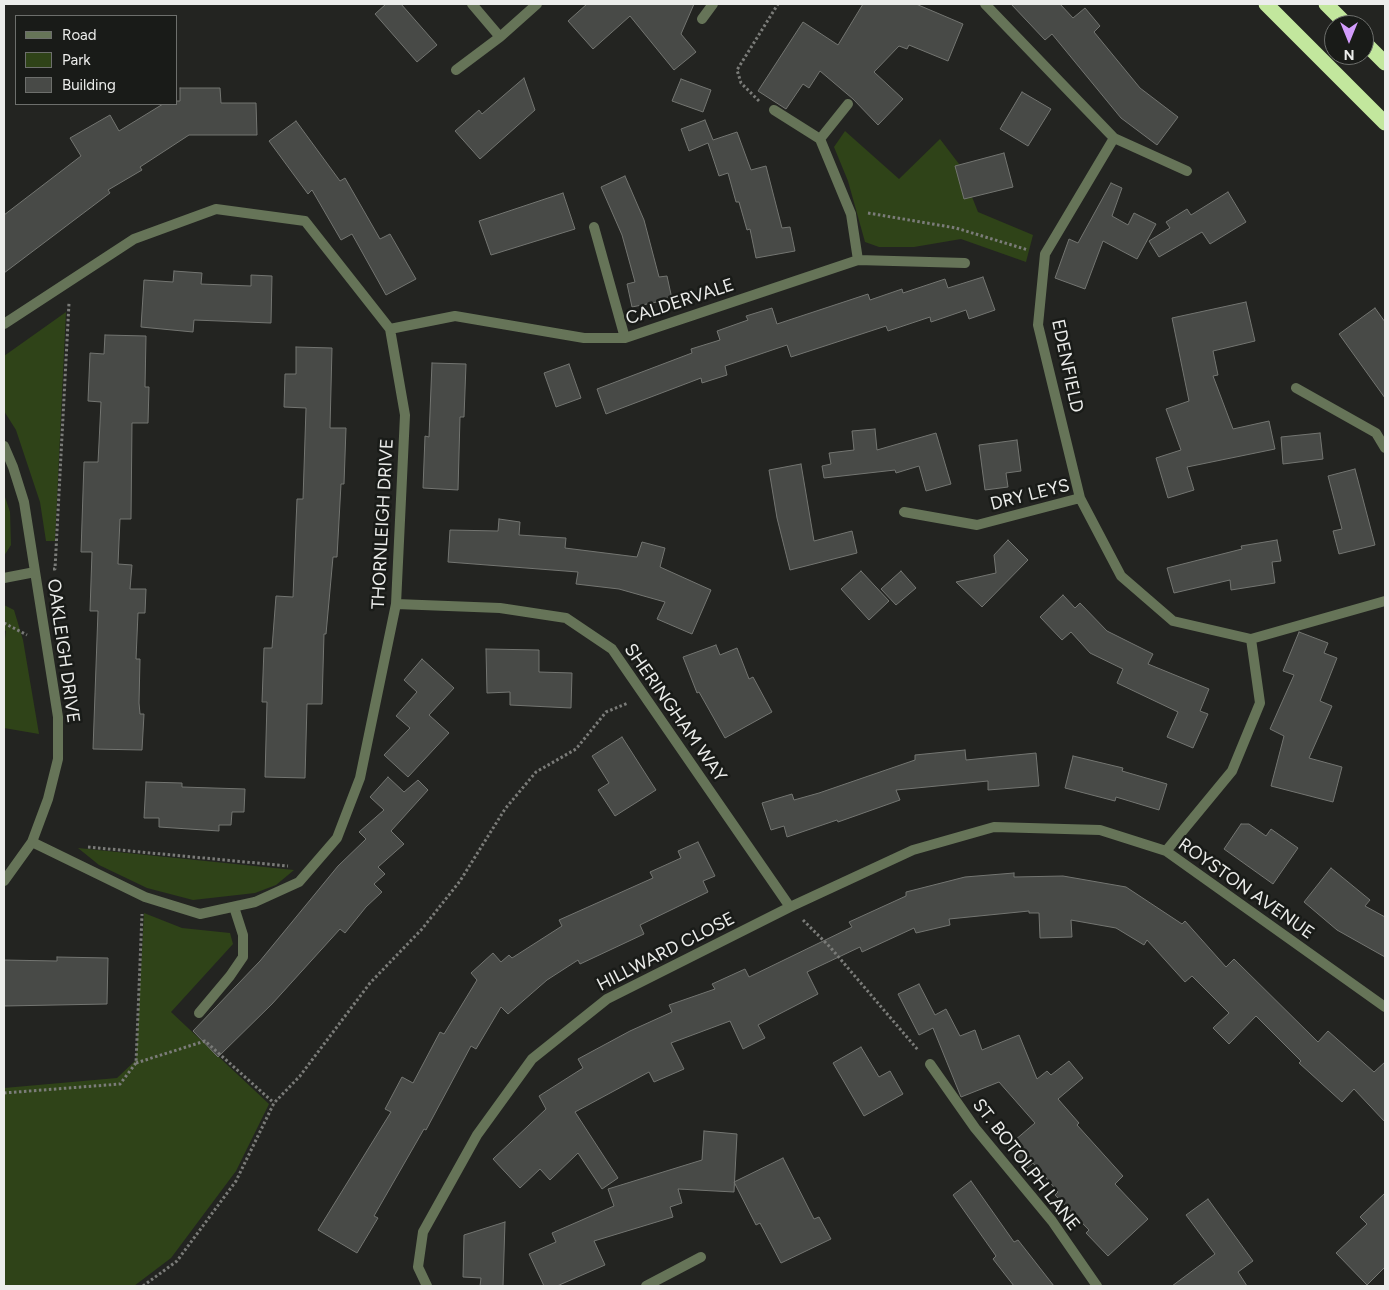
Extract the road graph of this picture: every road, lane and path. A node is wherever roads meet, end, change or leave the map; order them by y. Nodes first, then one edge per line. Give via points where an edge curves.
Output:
1 (472, 4) edge
2 (537, 4) edge
3 (713, 4) edge
4 (778, 4) edge
5 (985, 4) edge
6 (1266, 4) edge
7 (1326, 4) edge
8 (1337, 15) edge
9 (702, 19) dead end
10 (500, 37) junction
11 (1374, 52) edge
12 (1385, 63) edge
13 (456, 70) dead end
14 (848, 104) dead end
15 (774, 110) joint
16 (1385, 123) edge
17 (1114, 138) junction
18 (820, 139) junction
19 (1187, 171) dead end
20 (851, 214) junction
21 (594, 227) dead end
22 (1045, 254) junction
23 (858, 260) junction
24 (965, 263) dead end
25 (66, 284) junction
26 (4, 324) edge
27 (390, 328) junction
28 (625, 338) junction
29 (1296, 388) dead end
30 (4, 446) edge
31 (1385, 448) edge
32 (1080, 498) junction
33 (904, 512) dead end
34 (35, 572) junction
35 (4, 578) edge
36 (1385, 602) edge
37 (396, 604) junction
38 (1251, 639) junction
39 (635, 699) dead end
40 (32, 842) junction
41 (80, 846) dead end
42 (1166, 851) junction
43 (311, 868) junction
44 (4, 881) edge
45 (234, 907) junction
46 (790, 907) junction
47 (142, 911) dead end
48 (1385, 1007) edge
49 (199, 1013) dead end
50 (136, 1062) junction
51 (930, 1064) joint
52 (4, 1094) edge
53 (274, 1103) junction
54 (701, 1257) dead end
55 (142, 1286) edge
56 (426, 1286) edge
57 (646, 1286) edge
58 (1097, 1286) edge

1 - 10 street
2 - 10 street
3 - 9 street
4 - 15 path via 737,70 741,83 755,99
5 - 17 street
6 - 16 highway
7 - 8 highway
10 - 13 street
11 - 12 highway
14 - 18 street
15 - 18 street
17 - 19 street
17 - 22 street, EDENFIELD
18 - 20 street
20 - 22 path via 874,213 956,228
20 - 23 street
21 - 28 street
22 - 32 street, EDENFIELD via 1038,325
23 - 24 street, CALDERVALE
23 - 28 street, CALDERVALE
25 - 26 street, THORNLEIGH DRIVE
25 - 27 street, THORNLEIGH DRIVE via 134,239 216,209 305,221
25 - 34 path via 69,302 56,569
27 - 28 street, CALDERVALE via 455,316 584,338
27 - 37 street, THORNLEIGH DRIVE via 405,415
29 - 31 street via 1376,433
30 - 34 street, OAKLEIGH DRIVE via 24,502
32 - 33 street, DRY LEYS via 977,525
32 - 38 street, DRY LEYS via 1121,576 1173,620
34 - 35 street
34 - 40 street, OAKLEIGH DRIVE via 58,717 58,759
36 - 38 street, DRY LEYS
37 - 43 street, THORNLEIGH DRIVE via 360,778 337,838
37 - 46 street, SHERINGHAM WAY via 500,608 566,618 612,649
38 - 42 street via 1260,703 1232,770
39 - 53 path via 606,712 576,749 536,772 505,809 460,881 370,983 300,1076
40 - 44 street, OAKLEIGH DRIVE
40 - 45 street, THORNLEIGH DRIVE via 145,898 200,914
41 - 43 path
42 - 46 street, ROYSTON AVENUE via 1100,830 994,827 913,850
42 - 48 street, ROYSTON AVENUE
43 - 45 street, THORNLEIGH DRIVE via 300,882 255,902
45 - 49 street via 243,935 243,957
46 - 51 path via 830,947
46 - 56 street, HILLWARD CLOSE via 607,999 532,1059 477,1135 423,1232 418,1267
47 - 50 path
50 - 52 path via 120,1084
50 - 53 path via 205,1041
51 - 58 street, ST. BOTOLPH LANE via 975,1128 1052,1221
53 - 55 path via 236,1182 177,1261
54 - 57 street

